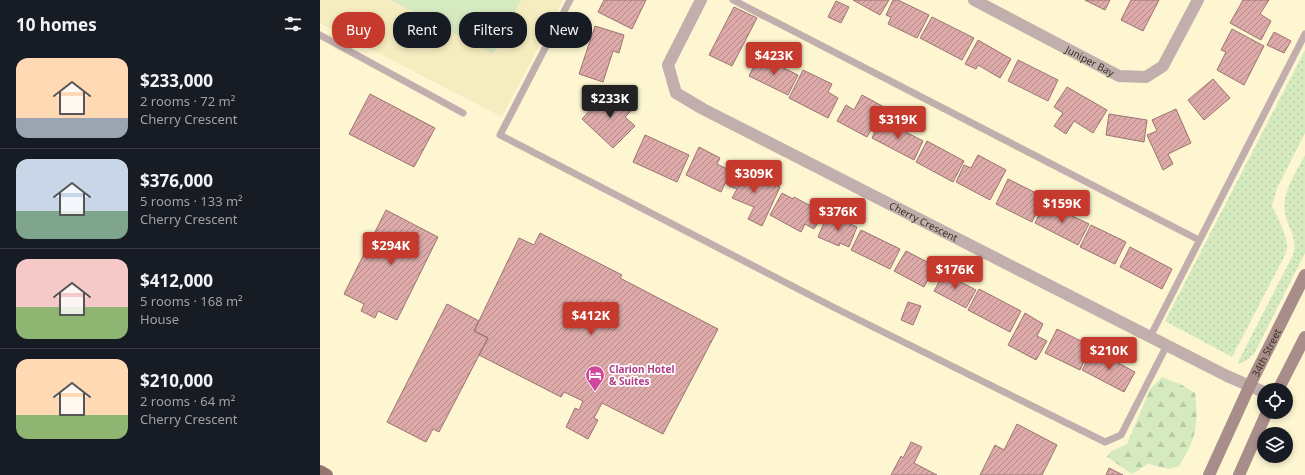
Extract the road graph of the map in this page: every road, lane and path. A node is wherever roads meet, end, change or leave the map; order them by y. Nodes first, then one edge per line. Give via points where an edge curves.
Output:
1 (570, 0) edge
2 (701, 0) edge
3 (733, 0) edge
4 (974, 0) edge
5 (1198, 0) edge
6 (1305, 34) edge
7 (320, 36) edge
8 (463, 113) dead end
9 (1199, 240) junction
10 (1305, 275) edge
11 (1150, 337) junction
12 (1305, 337) edge
13 (1167, 345) junction
14 (1282, 383) edge
15 (1250, 385) junction
16 (1257, 388) edge
17 (1264, 419) edge
18 (320, 471) edge
19 (327, 475) edge
20 (1209, 475) edge
21 (1239, 475) edge

1 - 13 lane via 500,135 826,303 1105,442 1121,435
2 - 11 street, Cherry Crescent via 668,65 676,93
3 - 9 lane
4 - 5 street, Juniper Bay via 1119,76 1146,77 1163,66
6 - 9 lane
7 - 8 lane
9 - 11 lane
10 - 15 main road, 34th Street
11 - 13 street, Cherry Crescent
12 - 14 main road
13 - 15 street, Cherry Crescent
15 - 16 street, Cherry Crescent
15 - 20 main road, 34th Street
17 - 21 main road
18 - 19 main road

